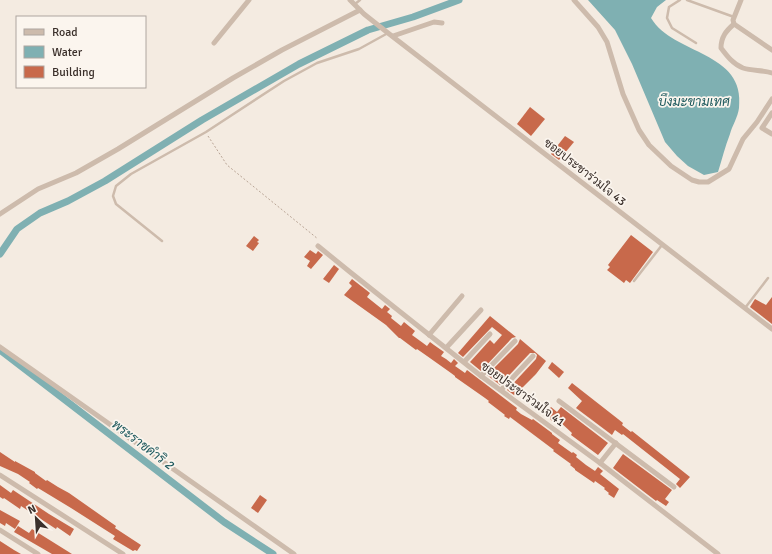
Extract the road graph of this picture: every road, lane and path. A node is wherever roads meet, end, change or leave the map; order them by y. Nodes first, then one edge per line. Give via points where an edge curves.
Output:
1 (249, 0) edge
2 (350, 0) edge
3 (360, 0) edge
4 (574, 0) edge
5 (680, 0) edge
6 (687, 0) edge
7 (741, 0) edge
8 (355, 5) junction
9 (362, 12) junction
10 (734, 17) junction
11 (442, 23) dead end
12 (734, 24) junction
13 (389, 33) junction
14 (214, 43) dead end
15 (696, 44) dead end
16 (772, 50) edge
17 (772, 73) edge
18 (772, 99) edge
19 (772, 113) edge
20 (206, 132) junction
21 (772, 134) edge
22 (0, 214) edge
23 (162, 241) dead end
24 (320, 244) joint
25 (662, 244) junction
26 (768, 278) dead end
27 (634, 281) dead end
28 (462, 296) dead end
29 (745, 308) junction
30 (481, 310) dead end
31 (772, 329) edge
32 (490, 334) dead end
33 (429, 335) junction
34 (515, 341) dead end
35 (0, 347) edge
36 (446, 348) junction
37 (533, 356) dead end
38 (464, 362) junction
39 (481, 376) junction
40 (501, 390) junction
41 (559, 401) dead end
42 (616, 443) junction
43 (600, 463) junction
44 (0, 475) edge
45 (674, 487) dead end
46 (0, 530) edge
47 (38, 554) edge
48 (123, 554) edge
49 (294, 554) edge
50 (718, 554) edge

1 - 14 street
2 - 8 street, ซอยประชาร่วมใจ 43
3 - 8 lane
4 - 18 street via 598,27 607,42 623,94 649,146 671,166 692,180 708,182 729,169 743,139
5 - 15 lane via 669,7 667,18 672,28
6 - 10 lane
7 - 10 street
8 - 9 street, ซอยประชาร่วมใจ 43
9 - 13 street, ซอยประชาร่วมใจ 43
9 - 22 street via 282,50 118,149 76,173 38,189
10 - 12 street
11 - 13 street via 434,22
12 - 16 street
12 - 17 street via 721,40 721,48 735,64
13 - 20 lane via 359,49 317,63 284,81
13 - 25 street, ซอยประชาร่วมใจ 43
19 - 21 street via 762,128
20 - 23 lane via 131,174 116,186 112,196 116,204
20 - 24 path via 226,165
24 - 33 street, ซอยประชาร่วมใจ 41
25 - 27 lane
25 - 29 street, ซอยประชาร่วมใจ 43
26 - 29 lane
28 - 33 street
29 - 31 street, ซอยประชาร่วมใจ 43
30 - 36 street
32 - 38 street
33 - 36 street, ซอยประชาร่วมใจ 41
34 - 39 street
35 - 49 street
36 - 38 street, ซอยประชาร่วมใจ 41
37 - 40 street
38 - 39 street, ซอยประชาร่วมใจ 41
39 - 40 street, ซอยประชาร่วมใจ 41
40 - 43 street, ซอยประชาร่วมใจ 41
41 - 42 street
42 - 43 street
42 - 45 street
43 - 50 street, ซอยประชาร่วมใจ 41
44 - 48 street
46 - 47 street

